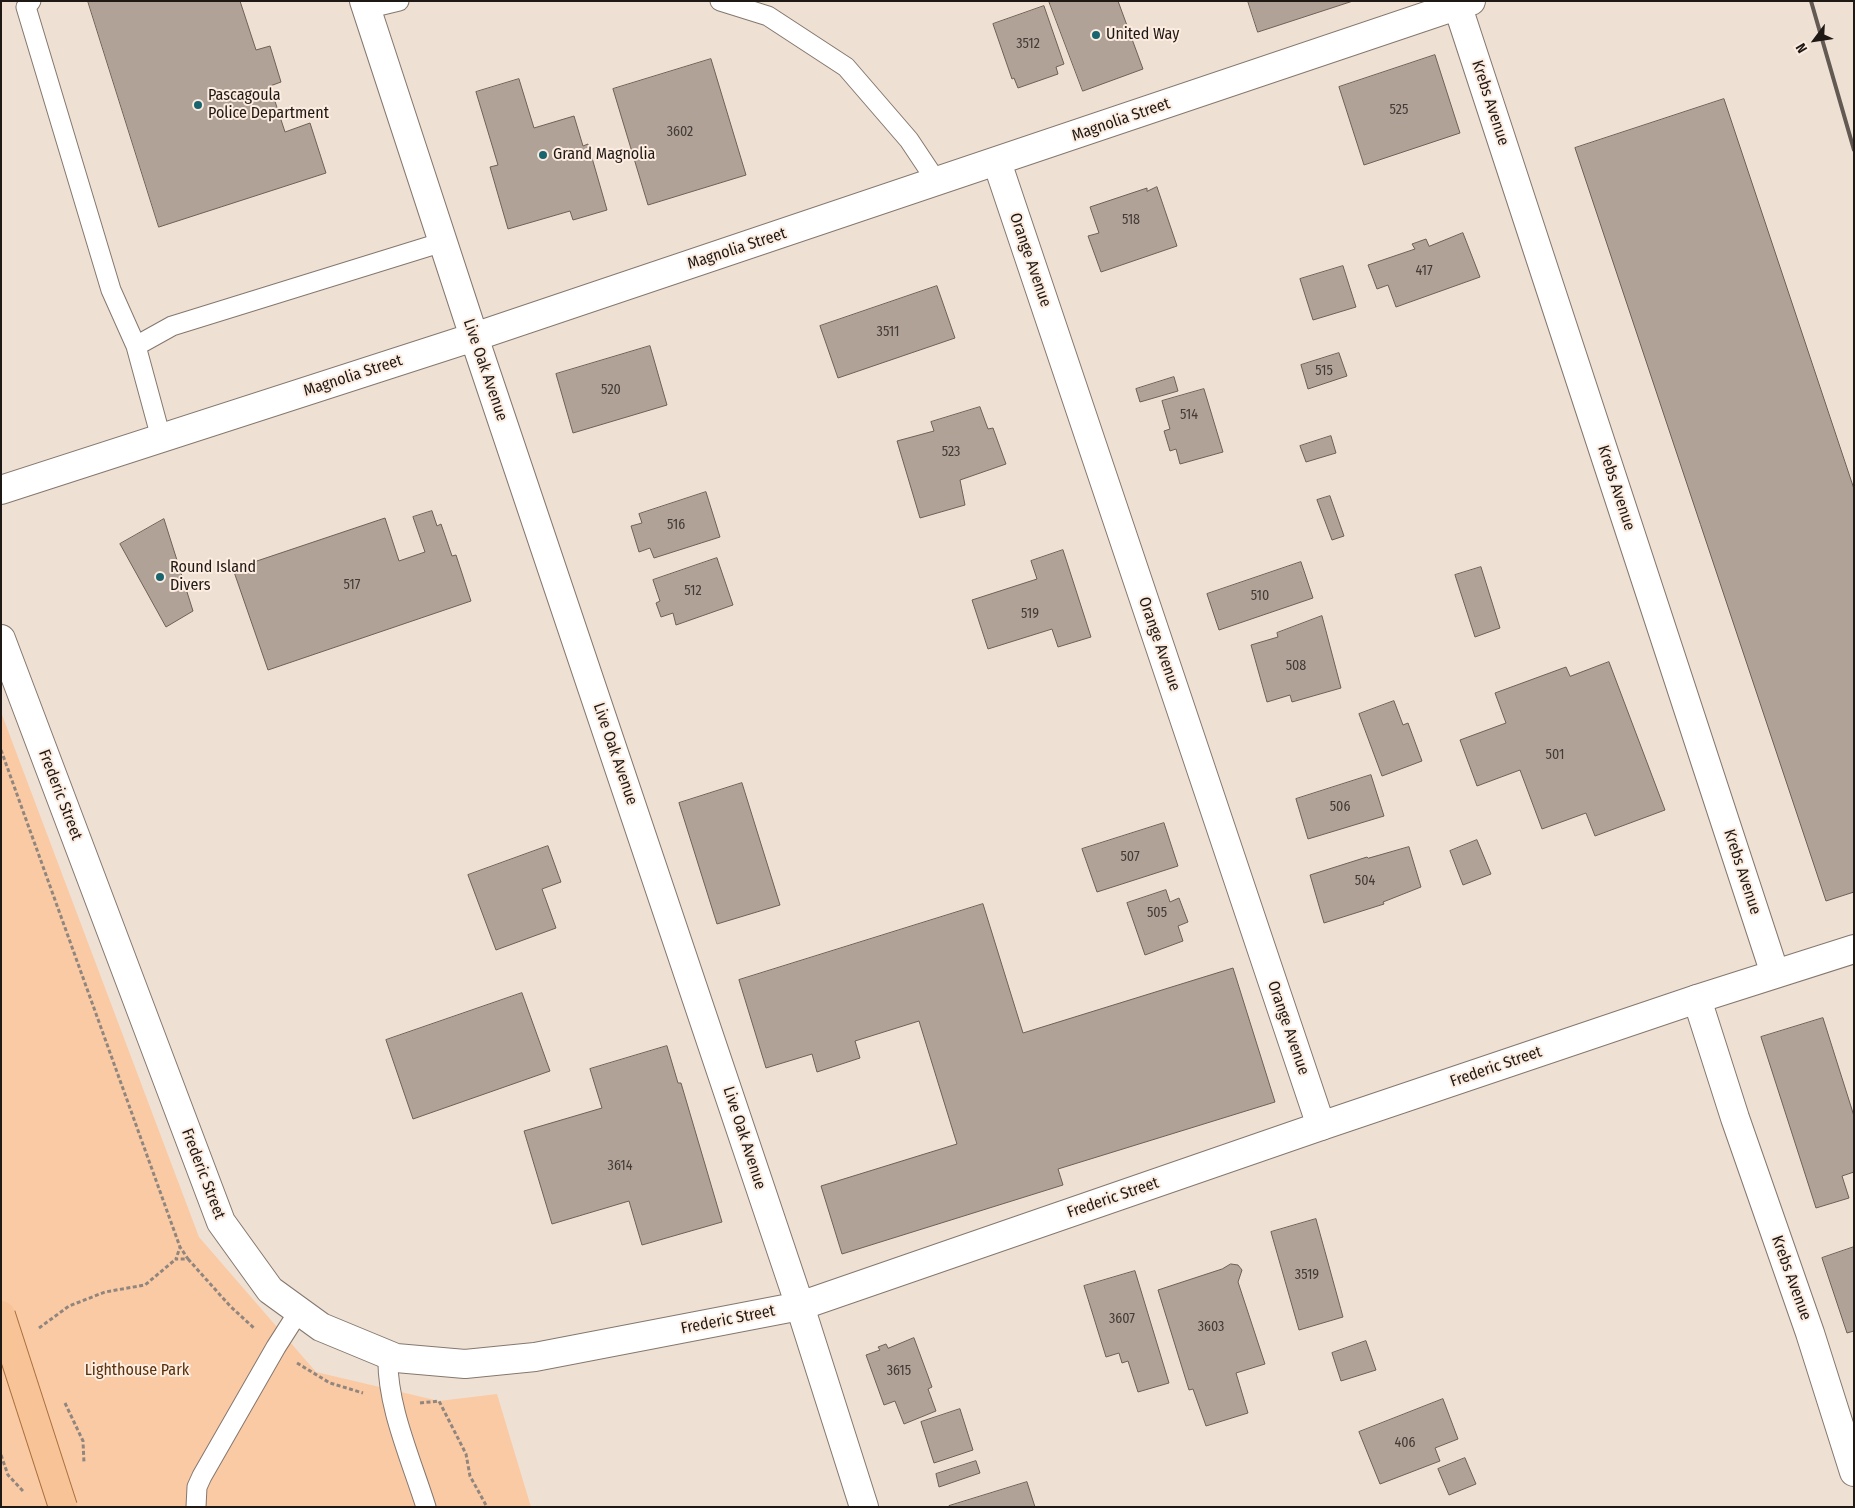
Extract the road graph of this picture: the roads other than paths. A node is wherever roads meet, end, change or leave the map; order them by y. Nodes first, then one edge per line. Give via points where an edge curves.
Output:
1 (30, 1) edge
2 (399, 1) edge
3 (720, 1) edge
4 (1462, 3) edge
5 (365, 5) edge
6 (996, 162) junction
7 (937, 182) junction
8 (443, 242) junction
9 (474, 337) junction
10 (136, 346) junction
11 (161, 438) junction
12 (1, 490) edge
13 (1, 639) edge
14 (1854, 950) edge
15 (1776, 974) junction
16 (1697, 999) junction
17 (1321, 1126) junction
18 (800, 1306) junction
19 (299, 1310) junction
20 (1, 1314) edge
21 (388, 1355) junction
22 (1854, 1472) edge
23 (63, 1507) edge
24 (196, 1507) edge
25 (426, 1507) edge
26 (864, 1507) edge

1 - 10 lane via 26,7 111,290
2 - 5 lane
3 - 7 lane via 768,16 846,67 909,140
4 - 6 street, Magnolia Street
4 - 15 street, Krebs Avenue
5 - 8 street, Live Oak Avenue
6 - 7 street, Magnolia Street
6 - 17 street, Orange Avenue
7 - 9 street, Magnolia Street
8 - 9 street, Live Oak Avenue
8 - 10 lane via 172,326
9 - 11 street, Magnolia Street
9 - 18 street, Live Oak Avenue
10 - 11 lane
11 - 12 street, Magnolia Street
13 - 19 street, Frederic Street via 221,1222 270,1290
14 - 15 street, Frederic Street
15 - 16 street, Frederic Street
16 - 17 street, Frederic Street
16 - 22 street, Krebs Avenue
17 - 18 street, Frederic Street
18 - 21 street, Frederic Street via 535,1357 466,1364
18 - 26 street, Live Oak Avenue
19 - 21 street, Frederic Street via 321,1326
19 - 24 lane via 196,1486
20 - 23 main road, bridge
21 - 25 lane via 392,1400

